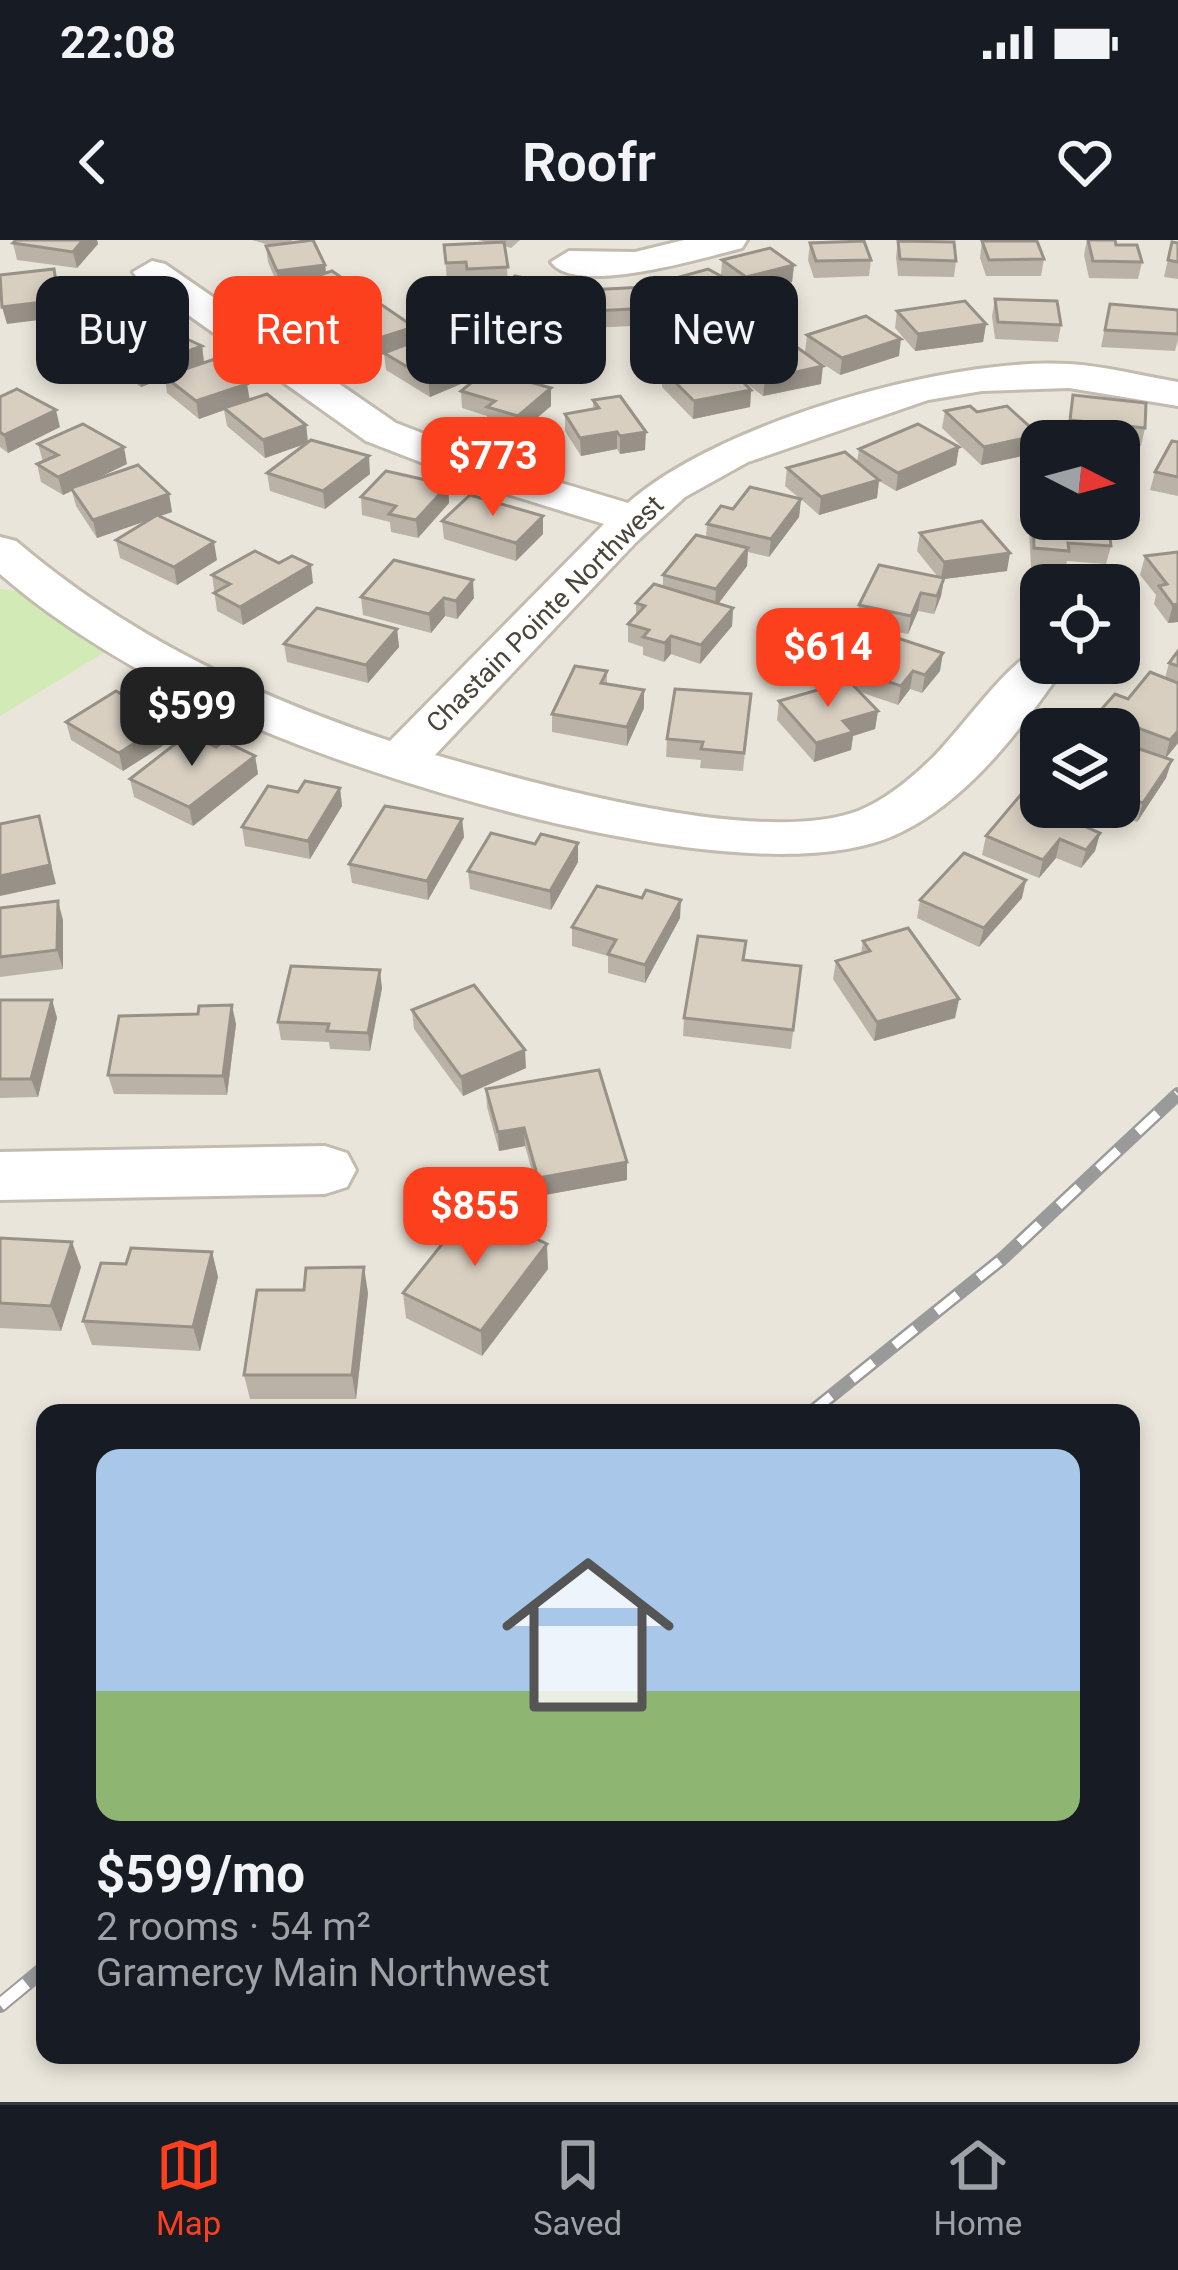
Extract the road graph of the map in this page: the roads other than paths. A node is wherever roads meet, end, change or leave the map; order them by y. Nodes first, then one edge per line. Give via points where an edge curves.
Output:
1 (729, 240) edge
2 (569, 262) dead end
3 (152, 272) dead end
4 (1178, 394) edge
5 (635, 519) junction
6 (4, 560) edge
7 (1027, 684) edge
8 (401, 760) junction
9 (325, 1170) dead end
10 (0, 1176) edge

1 - 2 street via 634,262
3 - 5 street via 381,432
4 - 5 street, Chastain Pointe Northwest via 1069,376 920,389 733,453 670,488
5 - 8 street, Chastain Pointe Northwest
6 - 8 street via 256,710
7 - 8 street via 990,731 918,796 872,825 829,836 664,824
9 - 10 street

